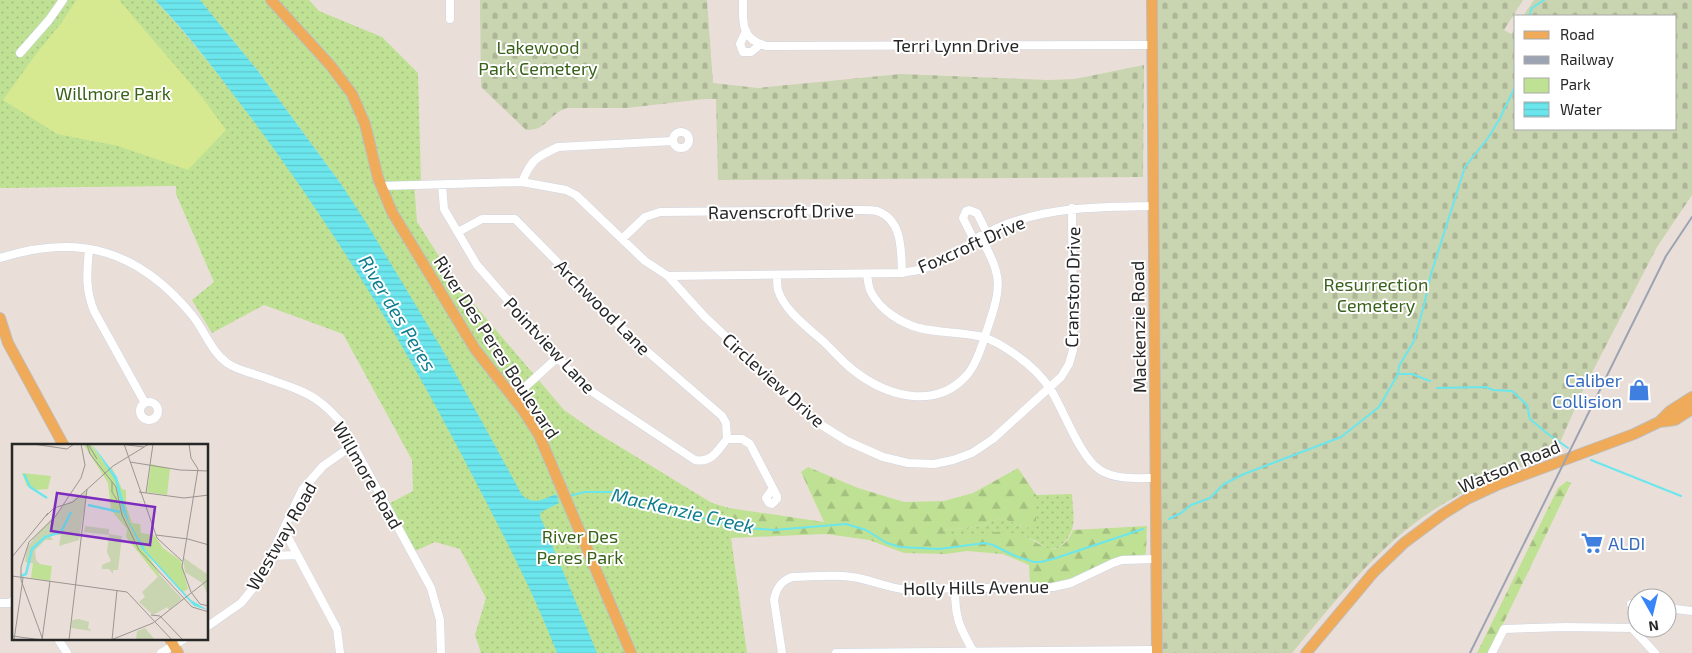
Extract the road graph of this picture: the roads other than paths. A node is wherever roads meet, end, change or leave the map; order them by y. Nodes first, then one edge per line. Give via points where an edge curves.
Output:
1 (63, 0) edge
2 (270, 0) edge
3 (450, 0) edge
4 (743, 0) edge
5 (1152, 0) edge
6 (450, 19) dead end
7 (746, 31) junction
8 (761, 44) junction
9 (1152, 45) junction
10 (20, 53) dead end
11 (673, 141) dead end
12 (522, 182) junction
13 (442, 185) junction
14 (381, 186) junction
15 (1154, 206) junction
16 (1072, 208) junction
17 (458, 232) junction
18 (980, 236) junction
19 (622, 239) junction
20 (89, 249) junction
21 (0, 258) edge
22 (902, 273) junction
23 (867, 274) junction
24 (777, 275) junction
25 (668, 276) junction
26 (0, 318) edge
27 (2, 331) edge
28 (984, 338) junction
29 (558, 357) junction
30 (1050, 388) junction
31 (1692, 397) edge
32 (513, 398) junction
33 (145, 403) dead end
34 (1692, 409) edge
35 (1659, 422) junction
36 (727, 439) junction
37 (63, 444) edge
38 (353, 445) junction
39 (1156, 478) junction
40 (772, 490) dead end
41 (284, 530) junction
42 (297, 555) junction
43 (271, 556) junction
44 (1156, 559) junction
45 (955, 589) junction
46 (1677, 609) edge
47 (1692, 611) edge
48 (209, 625) edge
49 (1627, 628) edge
50 (1641, 638) edge
51 (59, 640) edge
52 (183, 640) edge
53 (173, 648) edge
54 (973, 651) junction
55 (630, 652) edge
56 (1157, 652) edge
57 (66, 653) edge
58 (161, 653) edge
59 (340, 653) edge
60 (441, 653) edge
61 (782, 653) edge
62 (836, 653) edge
63 (1306, 653) edge
64 (1492, 653) edge
65 (1655, 653) edge

1 - 10 street
2 - 14 main road, River Des Peres Boulevard via 331,66 352,94 365,124
3 - 6 street
4 - 7 street, Terri Lynn Drive via 743,27
5 - 9 main road, Mackenzie Road
7 - 8 street via 752,40
7 - 8 street, Terri Lynn Drive via 740,44 742,52 751,52
8 - 9 street, Terri Lynn Drive
9 - 15 main road, Mackenzie Road
11 - 12 street via 558,147 530,164
12 - 13 street, Circleview Drive
12 - 19 street, Circleview Drive via 566,190 576,195
13 - 14 street, Circleview Drive
13 - 17 street, Pointview Lane via 444,209
14 - 32 main road, River Des Peres Boulevard via 396,219 470,340
15 - 16 street, Foxcroft Drive
15 - 39 main road, Mackenzie Road
16 - 18 street, Foxcroft Drive via 1022,219
16 - 30 street, Cranston Drive via 1073,350 1069,364
17 - 29 street, Pointview Lane via 477,265
17 - 36 street, Archwood Lane via 482,219 515,219 634,340 722,416
18 - 22 street, Foxcroft Drive via 942,260
18 - 28 street via 997,271 998,285 997,299
19 - 22 street, Ravenscroft Drive via 646,217 660,212 877,211 895,227
19 - 25 street, Circleview Drive via 645,261
20 - 21 street, Willmore Road via 58,246
20 - 33 street via 86,282 89,299
20 - 38 street, Willmore Road via 116,256 146,270 173,292 194,317 214,351 229,364 294,388 320,402 340,421
22 - 23 street, Foxcroft Drive
23 - 24 street, Foxcroft Drive
23 - 28 street via 871,292 891,315 920,328
24 - 25 street, Foxcroft Drive
24 - 28 street via 778,290 789,309 854,370 875,385 898,394 930,396 957,384 975,361
25 - 30 street, Circleview Drive via 704,316 815,420 847,441 883,457 908,463 934,464 972,453 993,439
26 - 27 main road
27 - 37 main road
28 - 30 street via 1016,354
29 - 32 street
29 - 36 street, Pointview Lane via 588,390 695,460 710,459
30 - 39 street via 1092,464 1114,476
31 - 35 main road, Watson Road
32 - 55 main road, River Des Peres Boulevard via 539,435
34 - 35 main road, Watson Road via 1675,420
35 - 63 main road, Watson Road via 1618,441 1497,485 1443,514 1378,567
36 - 40 street via 742,439 750,444
38 - 41 street, Westway Road via 323,466 302,490
38 - 60 street, Willmore Road via 431,588 440,620
39 - 44 main road, Mackenzie Road
41 - 42 street
41 - 43 street, Westway Road
42 - 43 street
42 - 59 street via 337,629
43 - 48 street, Westway Road via 259,581 241,603
44 - 45 street, Holly Hills Avenue via 1122,560 1071,583 1053,587
44 - 56 main road, Mackenzie Road
45 - 54 street via 956,616
45 - 61 street, Holly Hills Avenue via 902,589 850,576 792,577 779,585 775,592
46 - 47 street
49 - 64 street via 1504,629
50 - 65 street
51 - 57 street
52 - 53 street
53 - 58 street
54 - 56 street
54 - 62 street

